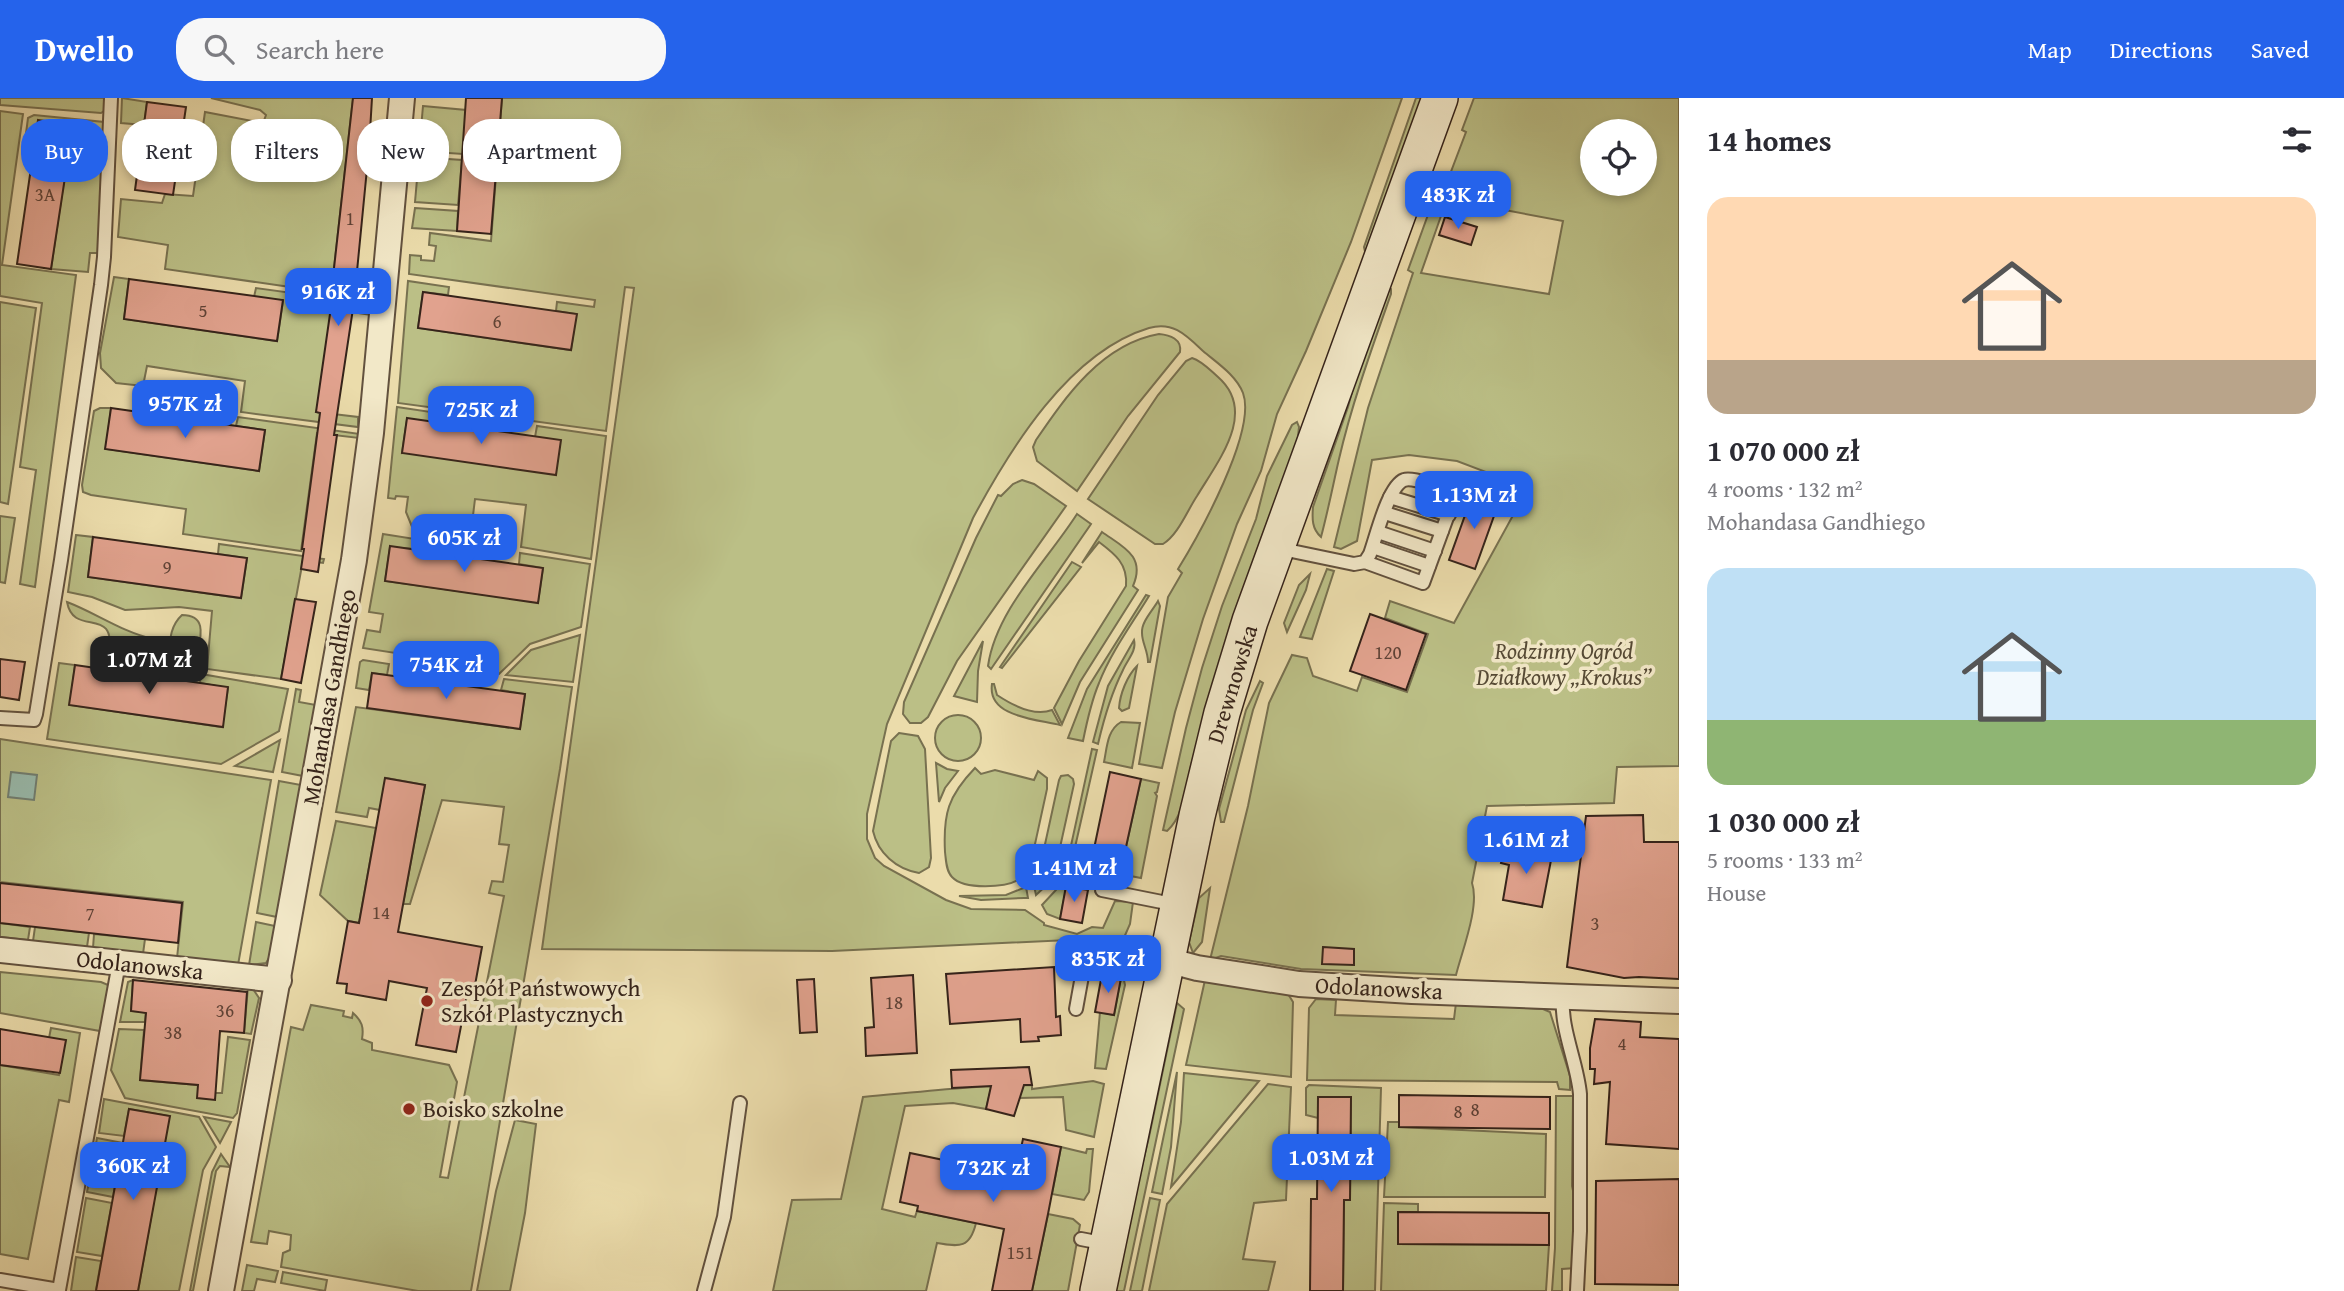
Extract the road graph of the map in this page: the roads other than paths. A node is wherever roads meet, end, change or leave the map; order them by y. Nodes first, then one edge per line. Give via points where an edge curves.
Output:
1 (111, 98) edge
2 (402, 98) edge
3 (1440, 98) edge
4 (1390, 497) junction
5 (1385, 513) junction
6 (1448, 515) junction
7 (1442, 531) junction
8 (1378, 532) junction
9 (1373, 547) junction
10 (1277, 548) junction
11 (1435, 551) junction
12 (1365, 562) junction
13 (1429, 566) junction
14 (0, 718) edge
15 (1102, 890) dead end
16 (1179, 905) junction
17 (0, 950) edge
18 (1083, 954) joint
19 (1167, 959) junction
20 (118, 963) junction
21 (279, 980) junction
22 (1563, 995) junction
23 (1679, 1001) edge
24 (1076, 1009) dead end
25 (740, 1103) dead end
26 (0, 1280) edge
27 (58, 1291) edge
28 (221, 1291) edge
29 (704, 1291) edge
30 (1098, 1291) edge
31 (1577, 1291) edge

1 - 14 lane via 101,285 38,703 34,720
2 - 21 street, Mohandasa Gandhiego via 354,560
3 - 10 main road, Drewnowska
4 - 5 lane
4 - 6 lane
4 - 6 lane via 1402,481 1410,479 1445,489 1453,501
5 - 7 lane
5 - 8 lane
6 - 7 lane
7 - 11 lane
8 - 9 lane
8 - 11 lane
9 - 12 lane
9 - 13 lane
10 - 12 lane via 1354,564
10 - 16 main road, Drewnowska via 1222,713
11 - 13 lane
12 - 13 lane via 1423,583
15 - 16 lane
16 - 19 main road, Drewnowska
17 - 20 street, Odolanowska
18 - 19 street, Odolanowska via 1129,950
18 - 24 lane
19 - 22 street, Odolanowska via 1299,984
19 - 30 main road, Drewnowska via 1095,1241
20 - 21 street, Odolanowska
20 - 27 lane
21 - 28 street, Mohandasa Gandhiego
22 - 23 street, Odolanowska
22 - 31 lane via 1561,1013 1580,1094
25 - 29 lane via 724,1216
26 - 27 lane

